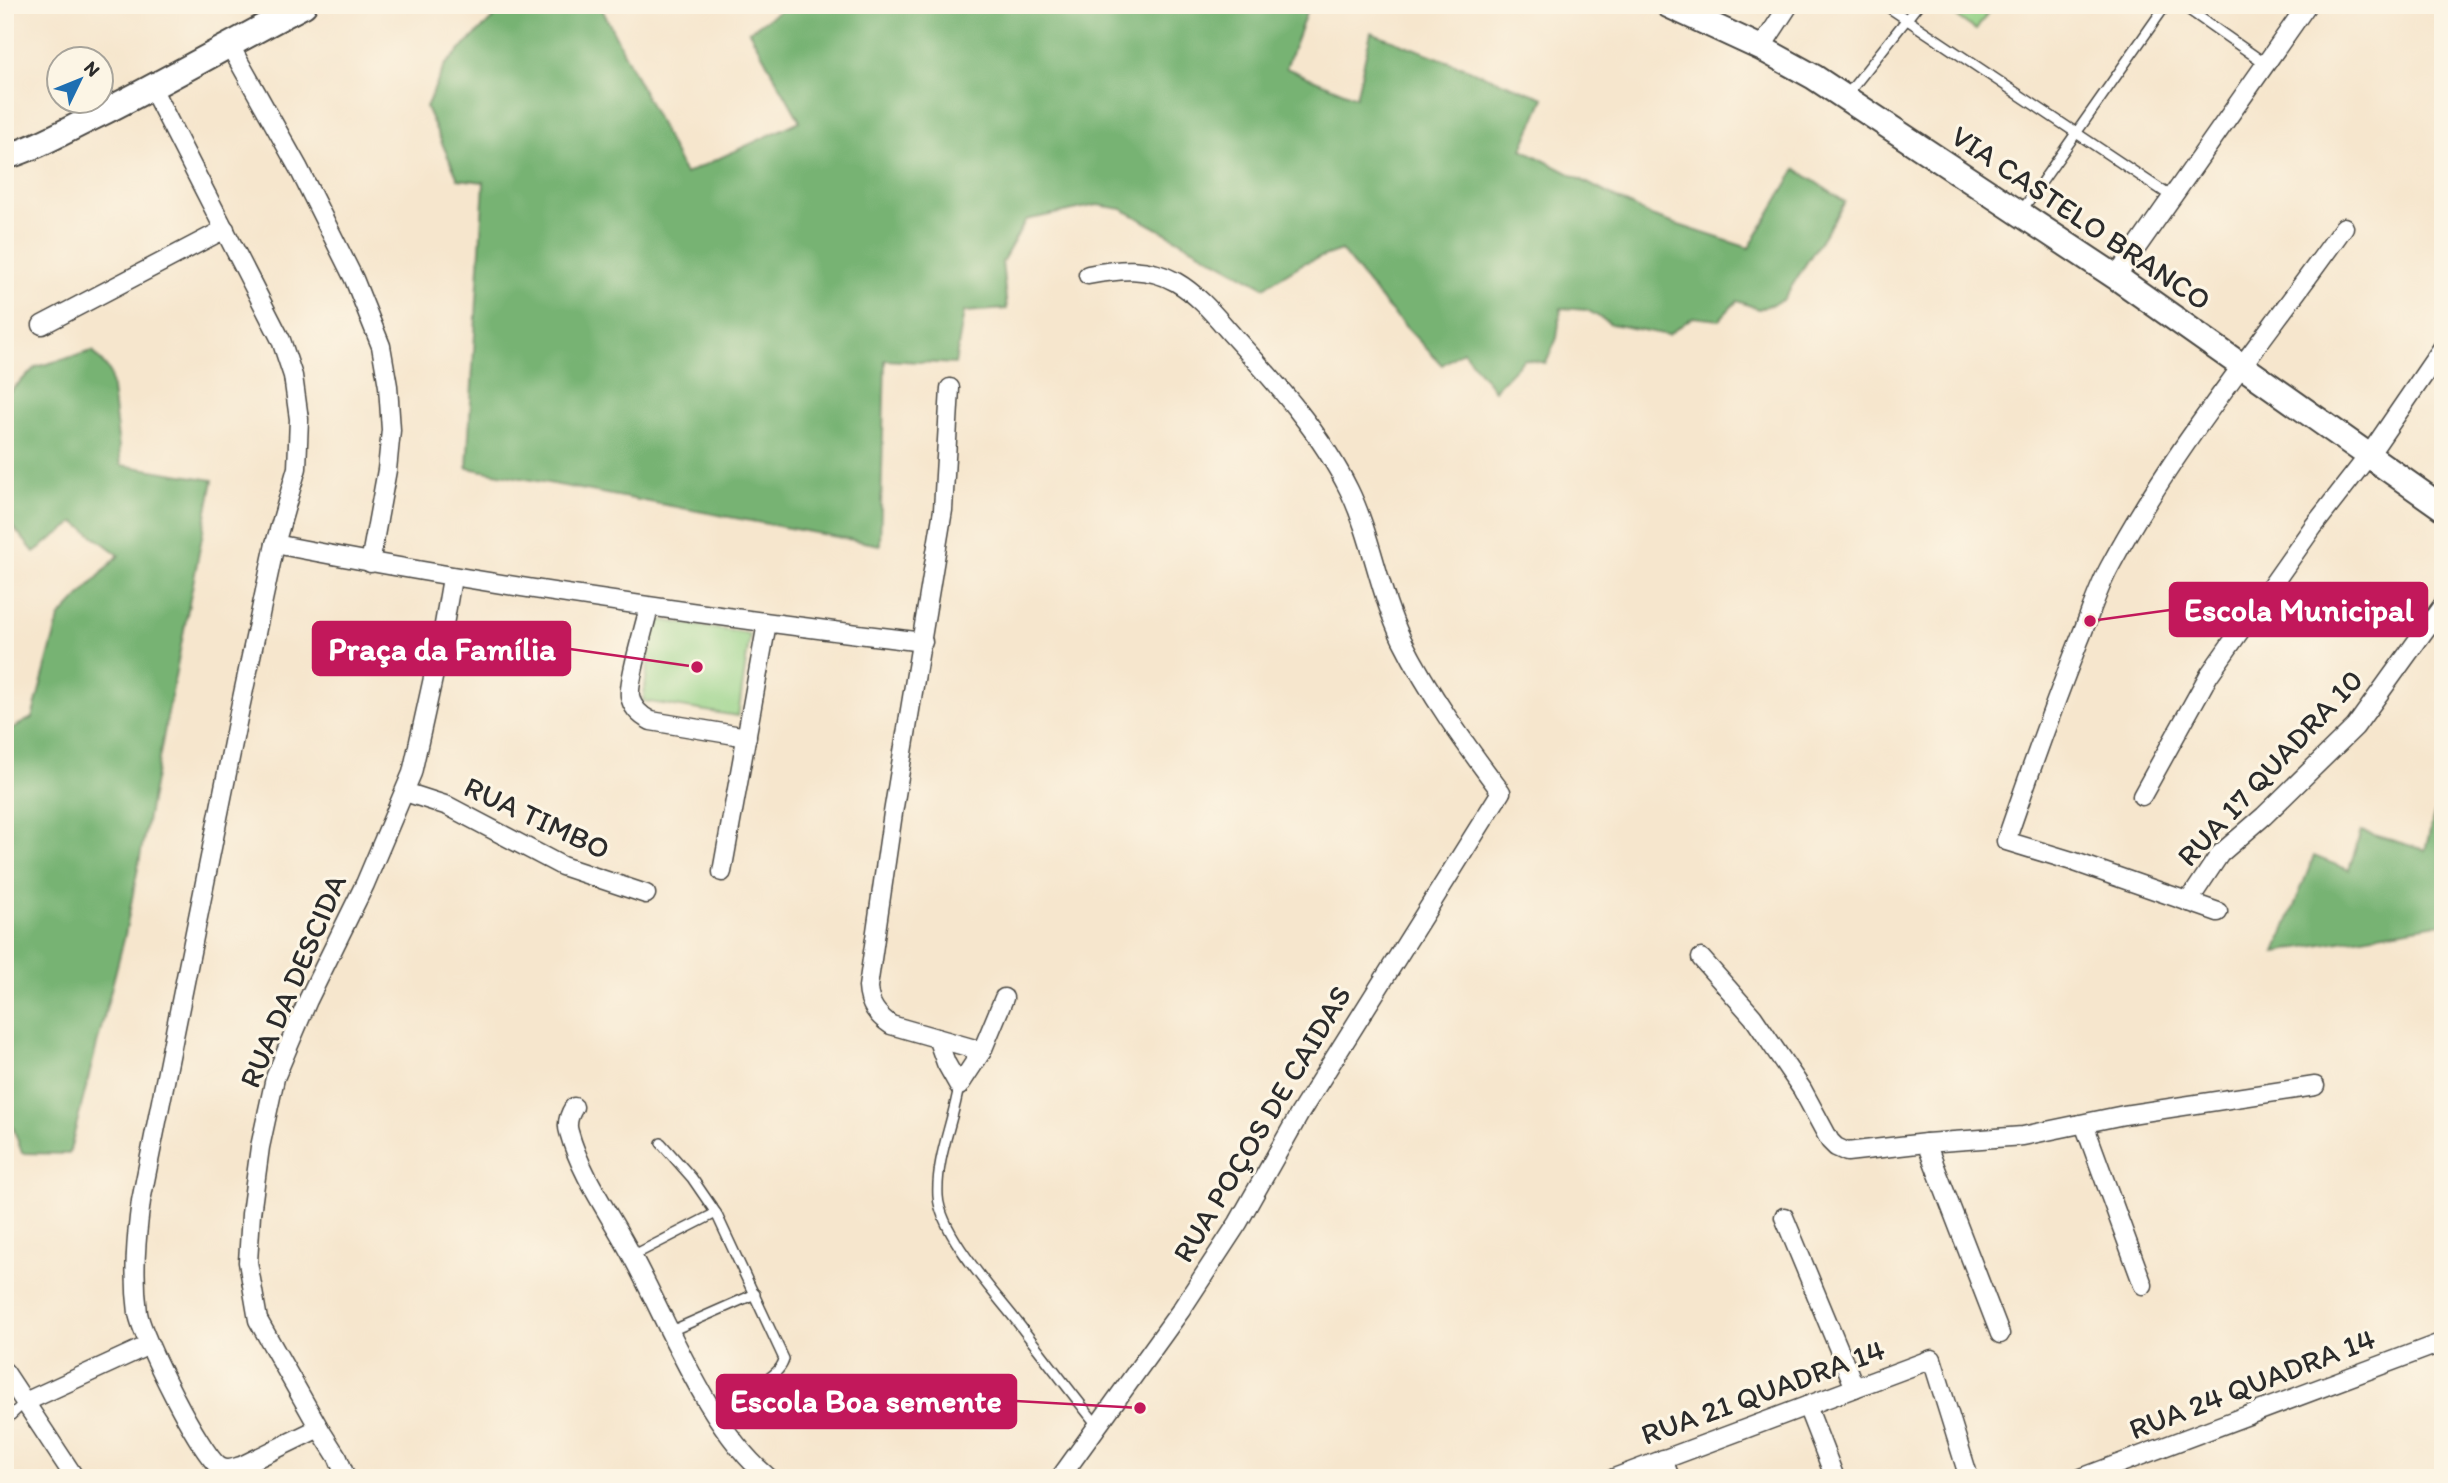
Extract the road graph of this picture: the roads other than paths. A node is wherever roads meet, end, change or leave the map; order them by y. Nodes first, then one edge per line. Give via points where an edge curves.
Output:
1 (304, 5) edge
2 (1668, 5) edge
3 (1789, 5) edge
4 (1885, 5) edge
5 (1918, 5) edge
6 (2166, 5) edge
7 (2182, 5) edge
8 (2307, 5) edge
9 (1906, 22) junction
10 (229, 44) junction
11 (1761, 48) junction
12 (2266, 64) junction
13 (152, 88) junction
14 (1845, 97) junction
15 (2076, 132) junction
16 (5, 157) edge
17 (2172, 197) junction
18 (2020, 213) junction
19 (2344, 227) dead end
20 (225, 229) junction
21 (1088, 275) dead end
22 (2116, 278) junction
23 (42, 326) dead end
24 (2443, 347) edge
25 (2242, 365) junction
26 (950, 388) dead end
27 (2368, 455) junction
28 (2443, 508) edge
29 (275, 544) junction
30 (370, 563) junction
31 (452, 578) junction
32 (2443, 604) edge
33 (649, 607) junction
34 (767, 623) junction
35 (923, 642) junction
36 (747, 737) junction
37 (405, 792) junction
38 (2142, 796) dead end
39 (722, 872) dead end
40 (646, 894) dead end
41 (2188, 902) junction
42 (2218, 912) dead end
43 (1701, 958) dead end
44 (1004, 998) dead end
45 (937, 1038) junction
46 (982, 1051) junction
47 (959, 1086) junction
48 (2315, 1086) dead end
49 (574, 1107) dead end
50 (2084, 1124) junction
51 (661, 1143) dead end
52 (1926, 1143) junction
53 (8, 1191) dead end
54 (716, 1213) junction
55 (1784, 1217) dead end
56 (5, 1245) edge
57 (632, 1256) junction
58 (2143, 1285) dead end
59 (755, 1294) junction
60 (671, 1331) junction
61 (2000, 1334) dead end
62 (2443, 1342) edge
63 (149, 1345) junction
64 (5, 1372) edge
65 (1855, 1388) junction
66 (25, 1402) junction
67 (1807, 1405) junction
68 (711, 1406) junction
69 (5, 1421) edge
70 (1097, 1425) junction
71 (318, 1428) junction
72 (1663, 1459) junction
73 (71, 1476) edge
74 (346, 1478) edge
75 (769, 1478) edge
76 (1060, 1478) edge
77 (1615, 1478) edge
78 (1670, 1478) edge
79 (1835, 1478) edge
80 (1969, 1478) edge
81 (2081, 1478) edge

1 - 10 main road
2 - 11 main road, VIA CASTELO BRANCO
3 - 11 street
4 - 9 lane
5 - 9 lane
6 - 15 lane
7 - 12 lane
8 - 12 street
9 - 14 lane
9 - 15 lane
10 - 13 main road
10 - 30 street via 299,169 354,279 381,346 391,430
11 - 14 main road, VIA CASTELO BRANCO
12 - 17 street
13 - 16 main road
13 - 20 street
14 - 18 main road, VIA CASTELO BRANCO
15 - 17 lane
15 - 18 lane
17 - 22 street
18 - 22 main road, VIA CASTELO BRANCO
19 - 25 street
20 - 23 street
20 - 29 street via 281,340 293,376 299,419 297,468
21 - 70 street, RUA POÇOS DE CAIDAS via 1145,270 1177,282 1208,308 1320,440 1350,492 1401,637 1419,673 1501,792 1300,1112 1238,1223
22 - 25 main road, VIA CASTELO BRANCO
24 - 27 street
25 - 27 main road, VIA CASTELO BRANCO
25 - 41 street via 2107,571 2006,841
26 - 35 street via 943,510
27 - 28 main road, VIA CASTELO BRANCO
27 - 38 street via 2208,675
29 - 30 street
29 - 63 street via 141,1201 134,1266 139,1317
30 - 31 street
31 - 33 street
31 - 37 street, RUA DA DESCIDA via 425,719
32 - 41 street, RUA 17 QUADRA 10 via 2355,727 2220,854
33 - 34 street
33 - 36 street via 630,692 635,709 651,721
34 - 35 street
34 - 36 street
35 - 45 street via 868,987 880,1016 901,1028
36 - 39 street
37 - 40 street, RUA TIMBO via 447,806 562,866
37 - 71 street, RUA DA DESCIDA via 275,1078 260,1147 248,1262 258,1320
41 - 42 street
43 - 52 street via 1754,1017 1836,1147 1859,1152
44 - 46 street
45 - 46 street
45 - 47 street
46 - 47 street
47 - 70 lane via 938,1176 938,1199 945,1221 970,1262
48 - 50 street
49 - 57 street via 568,1131 585,1172
50 - 52 street via 2023,1136
50 - 58 street
51 - 54 lane
52 - 61 street
53 - 56 lane
54 - 57 lane
54 - 59 lane
55 - 65 street
57 - 60 street
59 - 60 lane
59 - 68 lane via 784,1363 773,1375
60 - 68 street
62 - 81 street, RUA 24 QUADRA 14
63 - 66 street
63 - 71 street via 208,1455 219,1466 229,1470 241,1466
64 - 66 street
65 - 67 street, RUA 21 QUADRA 14
65 - 80 street, RUA 21 QUADRA 14 via 1932,1359
66 - 69 lane
66 - 73 street
67 - 72 street, RUA 21 QUADRA 14
67 - 79 street
68 - 75 street via 740,1450
70 - 76 street, RUA POÇOS DE CAIDAS
71 - 74 street, RUA DA DESCIDA
72 - 77 street, RUA 21 QUADRA 14
72 - 78 street

